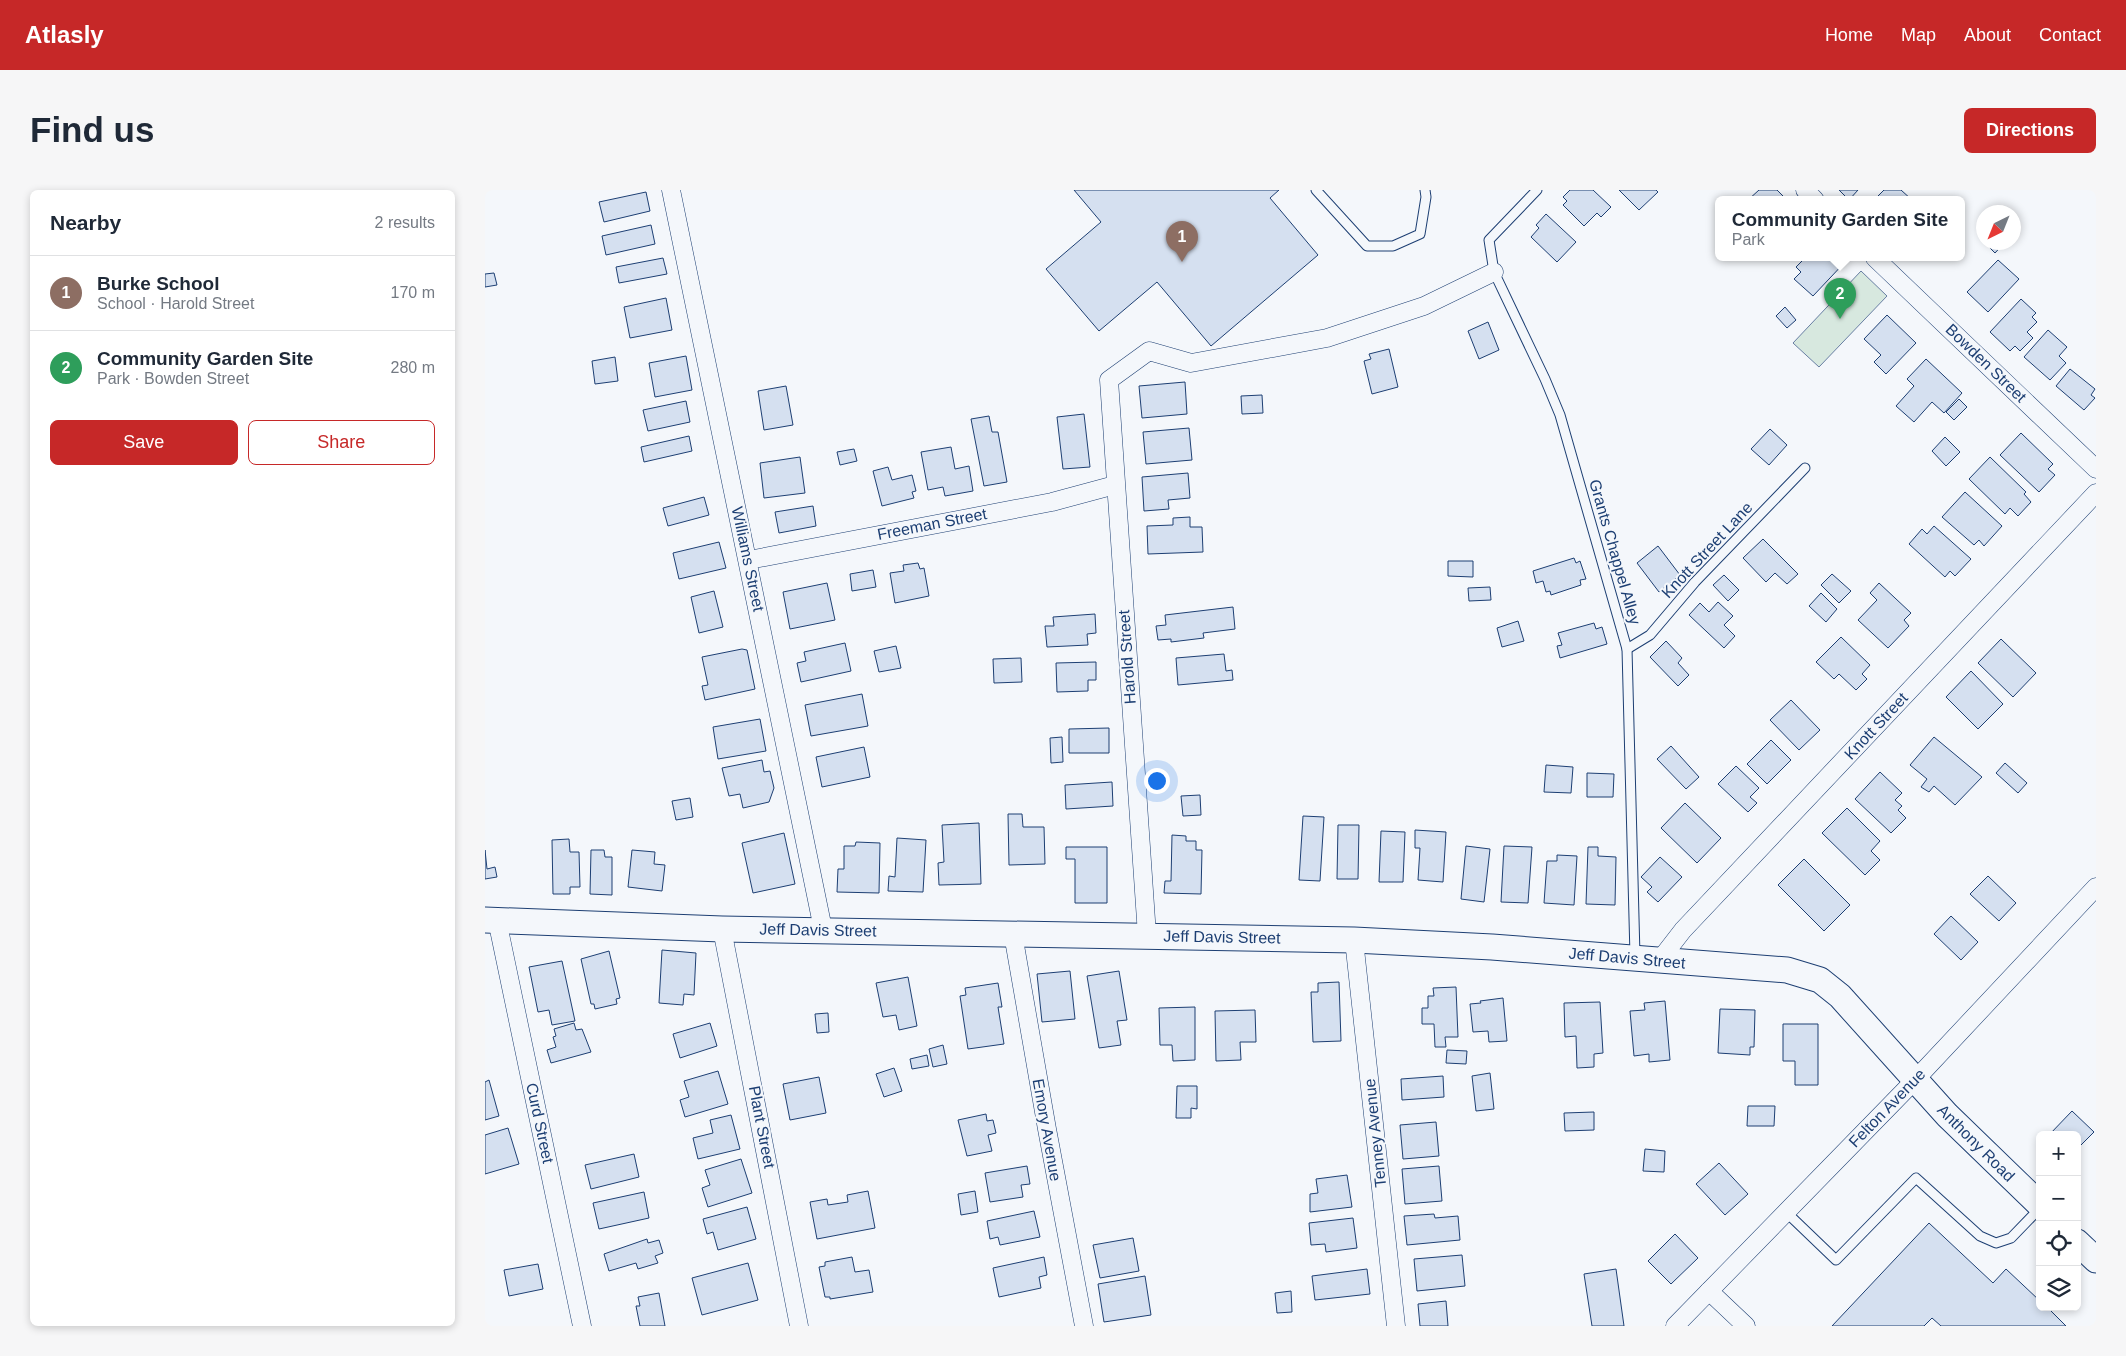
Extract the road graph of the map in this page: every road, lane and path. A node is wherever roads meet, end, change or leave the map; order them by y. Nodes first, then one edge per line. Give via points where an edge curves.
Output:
1 (671, 190) edge
2 (1315, 190) edge
3 (1425, 190) edge
4 (1537, 190) edge
5 (1878, 261) edge
6 (1494, 272) junction
7 (1805, 468) dead end
8 (2096, 469) edge
9 (1115, 486) junction
10 (2096, 493) edge
11 (749, 560) junction
12 (1627, 649) junction
13 (2096, 887) edge
14 (491, 920) edge
15 (722, 929) junction
16 (823, 929) junction
17 (1013, 934) junction
18 (1147, 935) junction
19 (1354, 940) junction
20 (1635, 958) junction
21 (1659, 961) junction
22 (1915, 1080) junction
23 (2036, 1203) edge
24 (2036, 1211) edge
25 (1786, 1212) junction
26 (2081, 1246) edge
27 (2096, 1260) edge
28 (1709, 1291) junction
29 (582, 1326) edge
30 (799, 1326) edge
31 (1084, 1326) edge
32 (1396, 1326) edge
33 (1675, 1326) edge
34 (1746, 1326) edge

1 - 11 street, Williams Street
2 - 3 lane via 1367,246 1393,246 1420,234
4 - 6 lane, Grants Chappel Alley via 1489,240
5 - 8 street, Bowden Street
6 - 9 street, Harold Street via 1424,306 1327,338 1191,363 1149,351 1109,380
6 - 12 lane, Grants Chappel Alley via 1560,415
7 - 12 lane, Knott Street Lane via 1695,582 1650,635
9 - 11 street, Freeman Street via 1052,502
9 - 18 street, Harold Street
10 - 21 street, Knott Street via 1683,930
11 - 16 street, Williams Street
12 - 20 lane, Grants Chappel Alley
13 - 22 street, Felton Avenue
14 - 15 street, Jeff Davis Street
14 - 29 street, Curd Street
15 - 16 street, Jeff Davis Street
15 - 30 street, Plant Street
16 - 17 street, Jeff Davis Street
17 - 18 street, Jeff Davis Street
17 - 31 street, Emory Avenue
18 - 19 street, Jeff Davis Street
19 - 20 street, Jeff Davis Street
19 - 32 street, Tenney Avenue
20 - 21 street, Jeff Davis Street
21 - 22 street, Jeff Davis Street via 1787,970 1820,980 1839,996
22 - 23 street, Anthony Road
22 - 25 street, Felton Avenue
24 - 25 lane via 2011,1238 1996,1243 1980,1236 1916,1178 1836,1260
25 - 28 street, Felton Avenue
26 - 27 street
28 - 33 street, Felton Avenue
28 - 34 street

